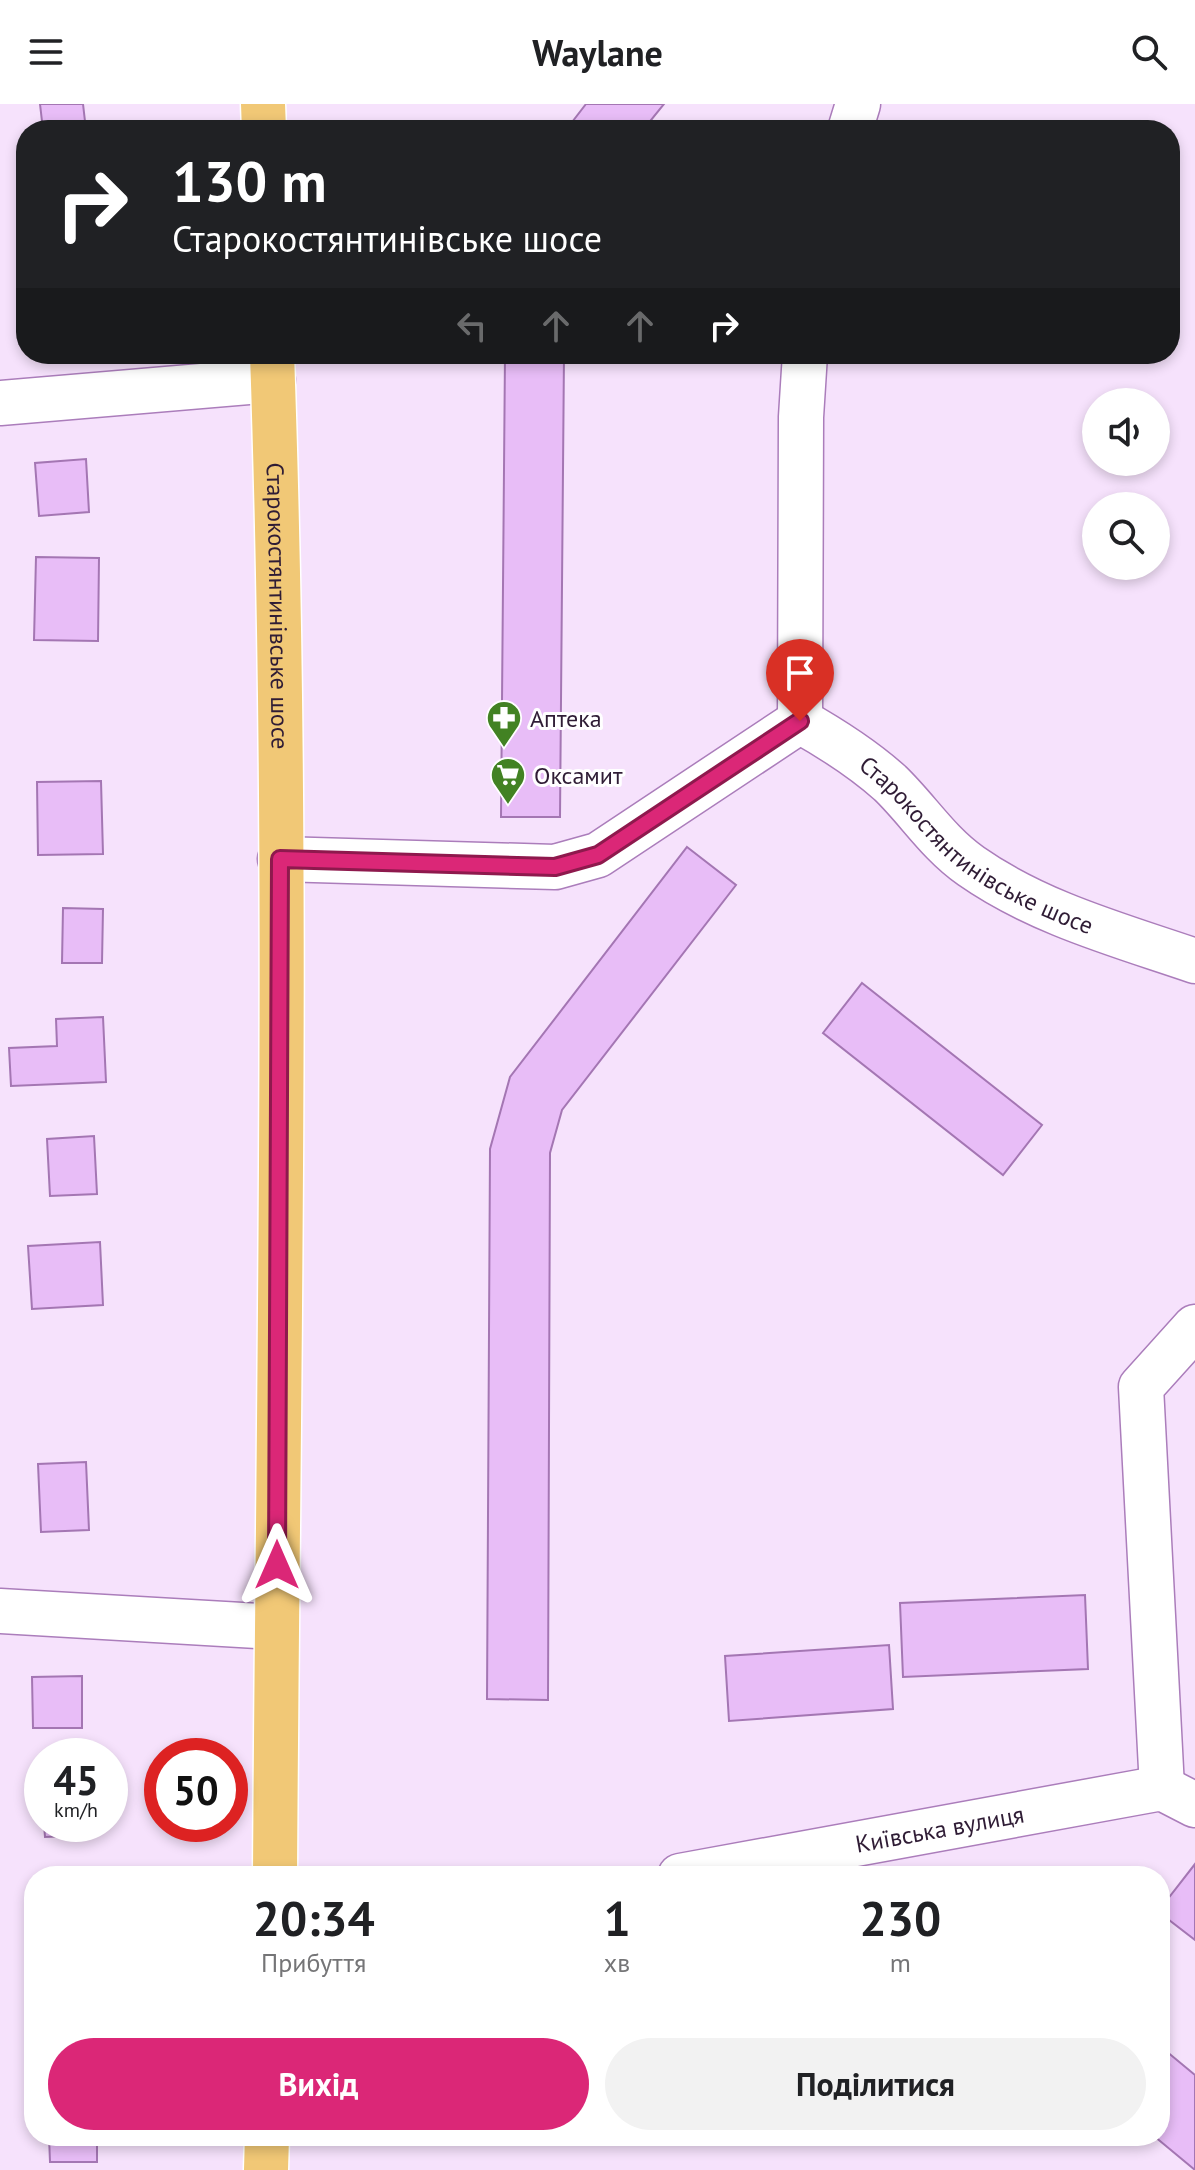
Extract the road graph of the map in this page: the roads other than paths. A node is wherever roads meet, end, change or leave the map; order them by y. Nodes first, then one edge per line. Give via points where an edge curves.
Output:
1 (804, 364) edge
2 (272, 367) edge
3 (0, 403) edge
4 (800, 721) junction
5 (280, 859) junction
6 (1195, 961) edge
7 (1195, 1327) edge
8 (0, 1611) edge
9 (276, 1627) junction
10 (1179, 1797) edge
11 (275, 1866) edge
12 (743, 1866) edge
13 (267, 2146) edge
14 (266, 2170) edge

1 - 4 street
2 - 3 street
2 - 5 main road, Старокостянтинівське шосе
4 - 5 street via 598,855 555,867
4 - 6 street, Старокостянтинівське шосе via 849,749 969,865 1019,896
5 - 9 main road, Старокостянтинівське шосе
7 - 10 street via 1141,1387
8 - 9 street
9 - 11 main road, Старокостянтинівське шосе
10 - 12 street, Київська вулиця
13 - 14 main road

